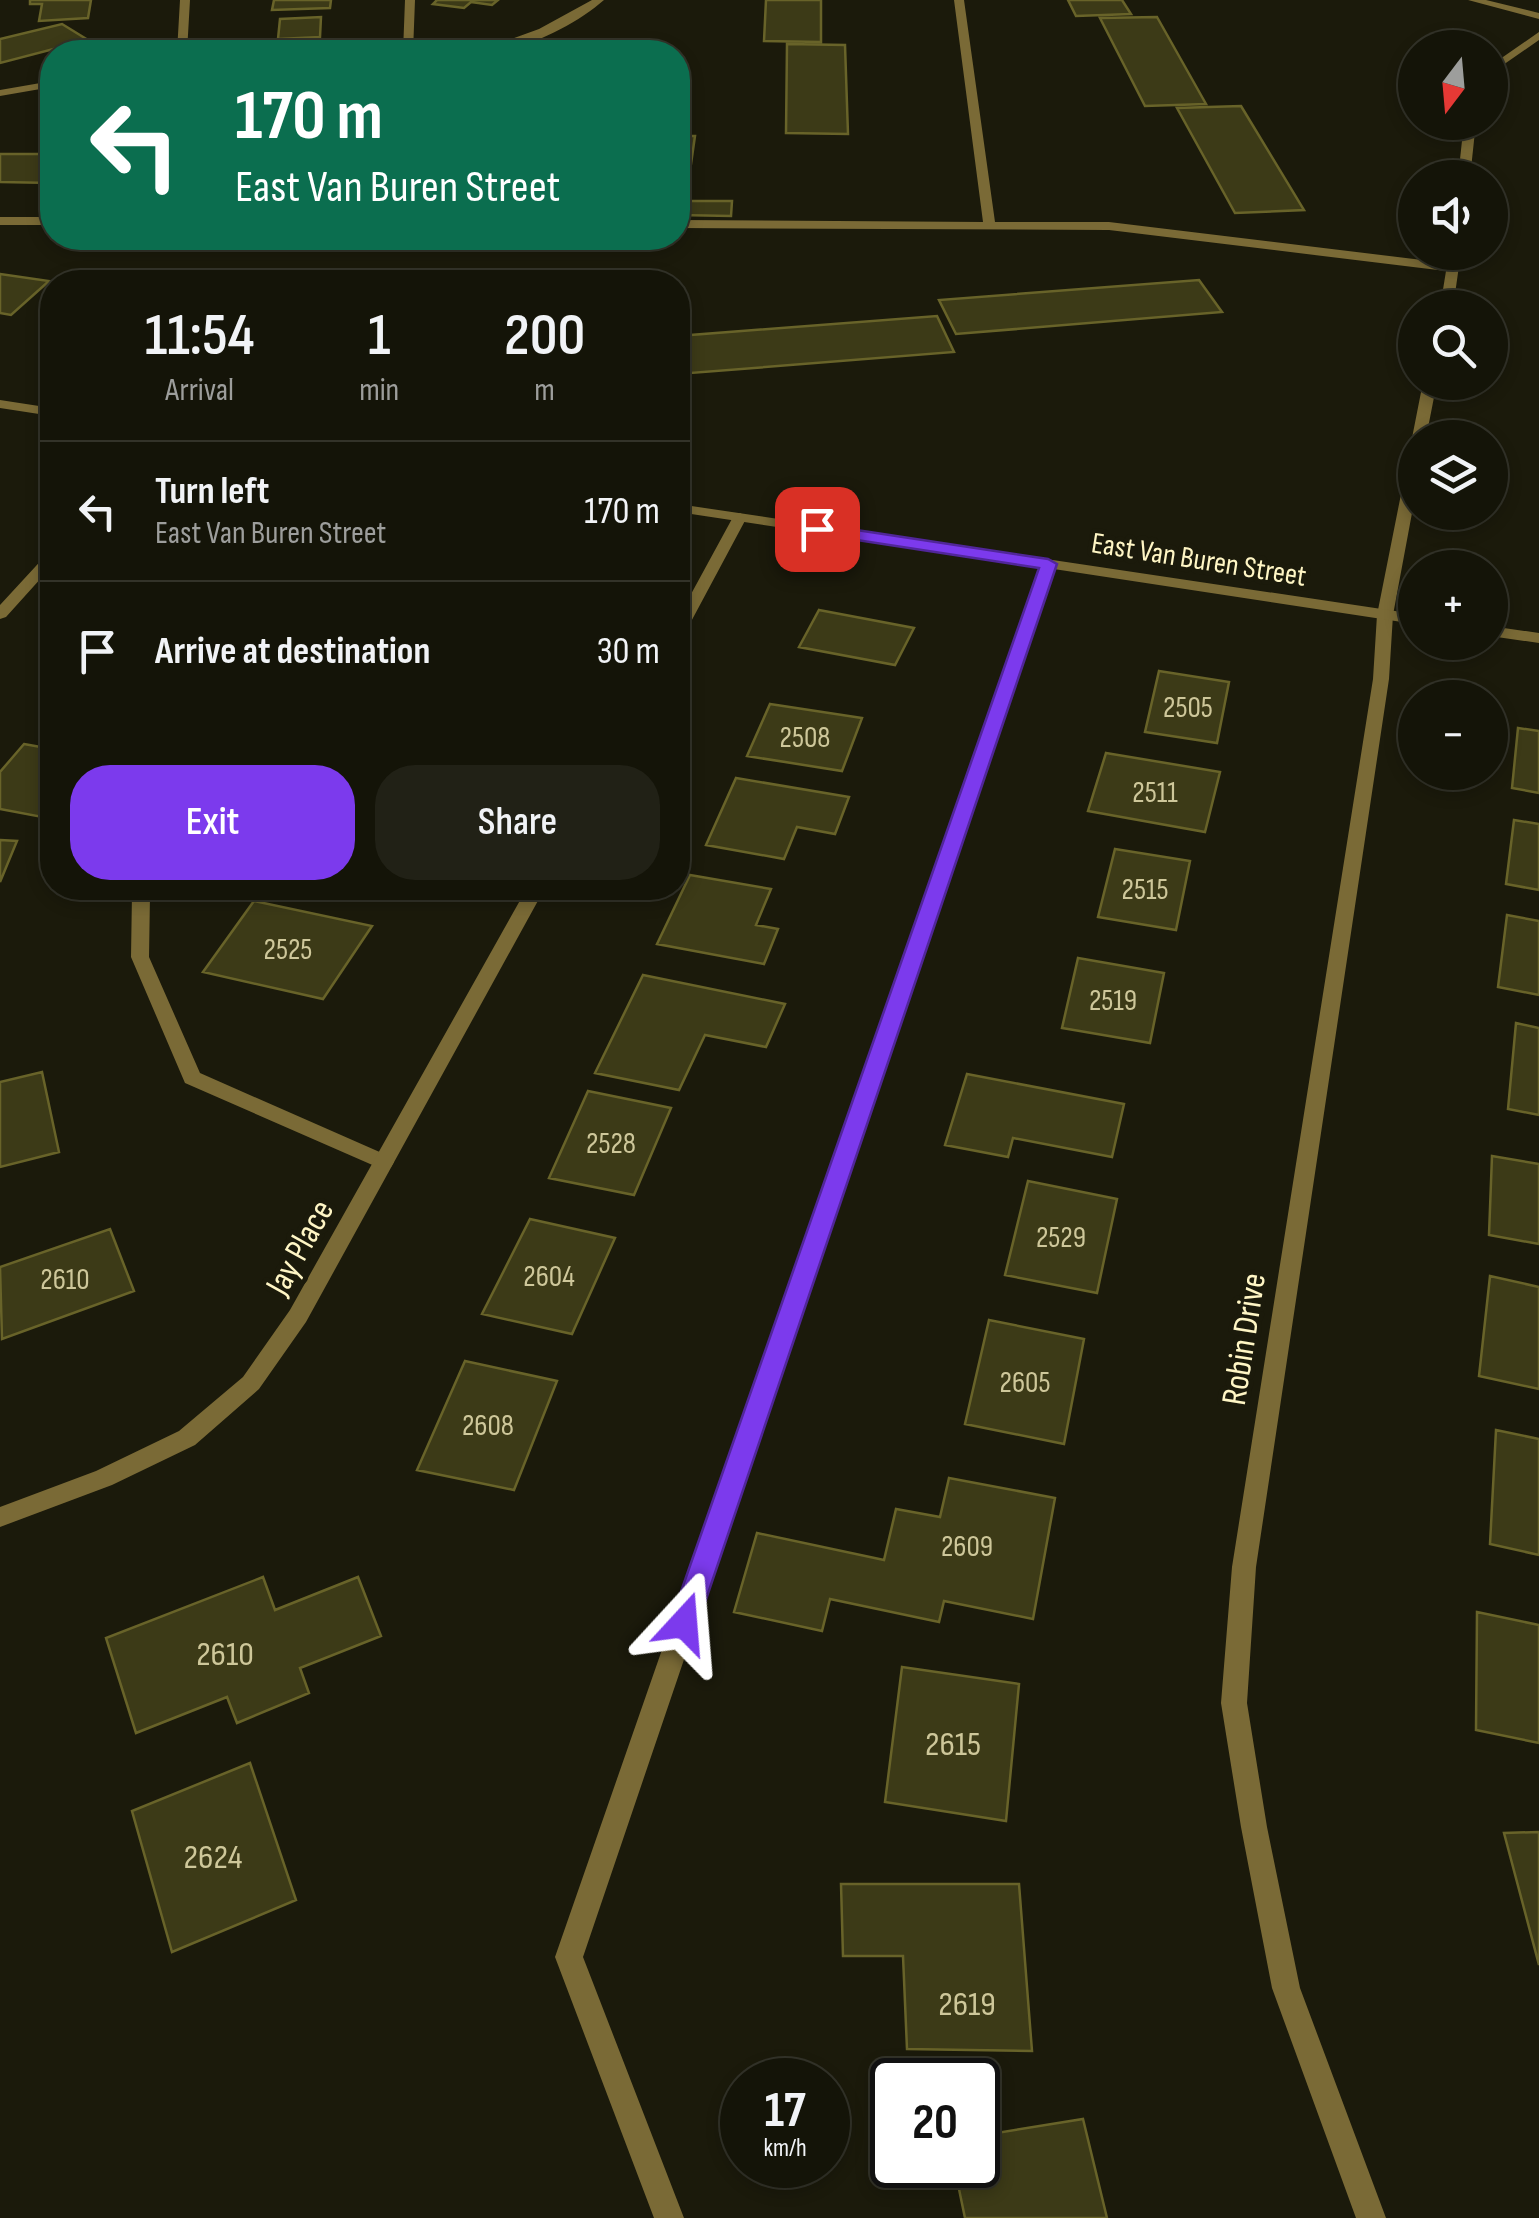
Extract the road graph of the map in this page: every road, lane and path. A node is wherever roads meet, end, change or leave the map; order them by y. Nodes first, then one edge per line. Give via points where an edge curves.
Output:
1 (185, 0) edge
2 (410, 0) edge
3 (599, 0) edge
4 (959, 0) edge
5 (1473, 0) edge
6 (1539, 16) edge
7 (1539, 36) edge
8 (183, 40) edge
9 (408, 40) edge
10 (526, 40) edge
11 (1508, 58) edge
12 (40, 86) edge
13 (0, 93) edge
14 (0, 221) edge
15 (40, 221) edge
16 (690, 224) edge
17 (990, 226) junction
18 (1398, 261) edge
19 (0, 404) edge
20 (40, 410) edge
21 (690, 510) edge
22 (740, 517) junction
23 (1402, 530) edge
24 (1048, 564) junction
25 (40, 571) edge
26 (690, 608) edge
27 (0, 614) edge
28 (1386, 615) junction
29 (1398, 617) edge
30 (1508, 633) edge
31 (1539, 638) edge
32 (141, 900) edge
33 (529, 900) edge
34 (384, 1162) junction
35 (0, 1517) edge
36 (669, 2218) edge
37 (1371, 2218) edge

1 - 8 street
2 - 9 street
3 - 10 street
4 - 17 street
5 - 6 street
7 - 11 street
12 - 13 street
14 - 15 street
16 - 17 street
17 - 18 street via 1109,226
19 - 20 street
21 - 22 street, East Van Buren Street
22 - 24 street, East Van Buren Street
22 - 26 street
23 - 28 street, Robin Drive
24 - 28 street, East Van Buren Street
24 - 36 street via 570,1956
25 - 27 street
28 - 29 street, East Van Buren Street
28 - 37 street, Robin Drive via 1244,1567 1234,1703 1286,1988
30 - 31 street
32 - 34 street via 140,957 192,1078
33 - 34 street, Jay Place
34 - 35 street, Jay Place via 298,1316 251,1384 187,1438

